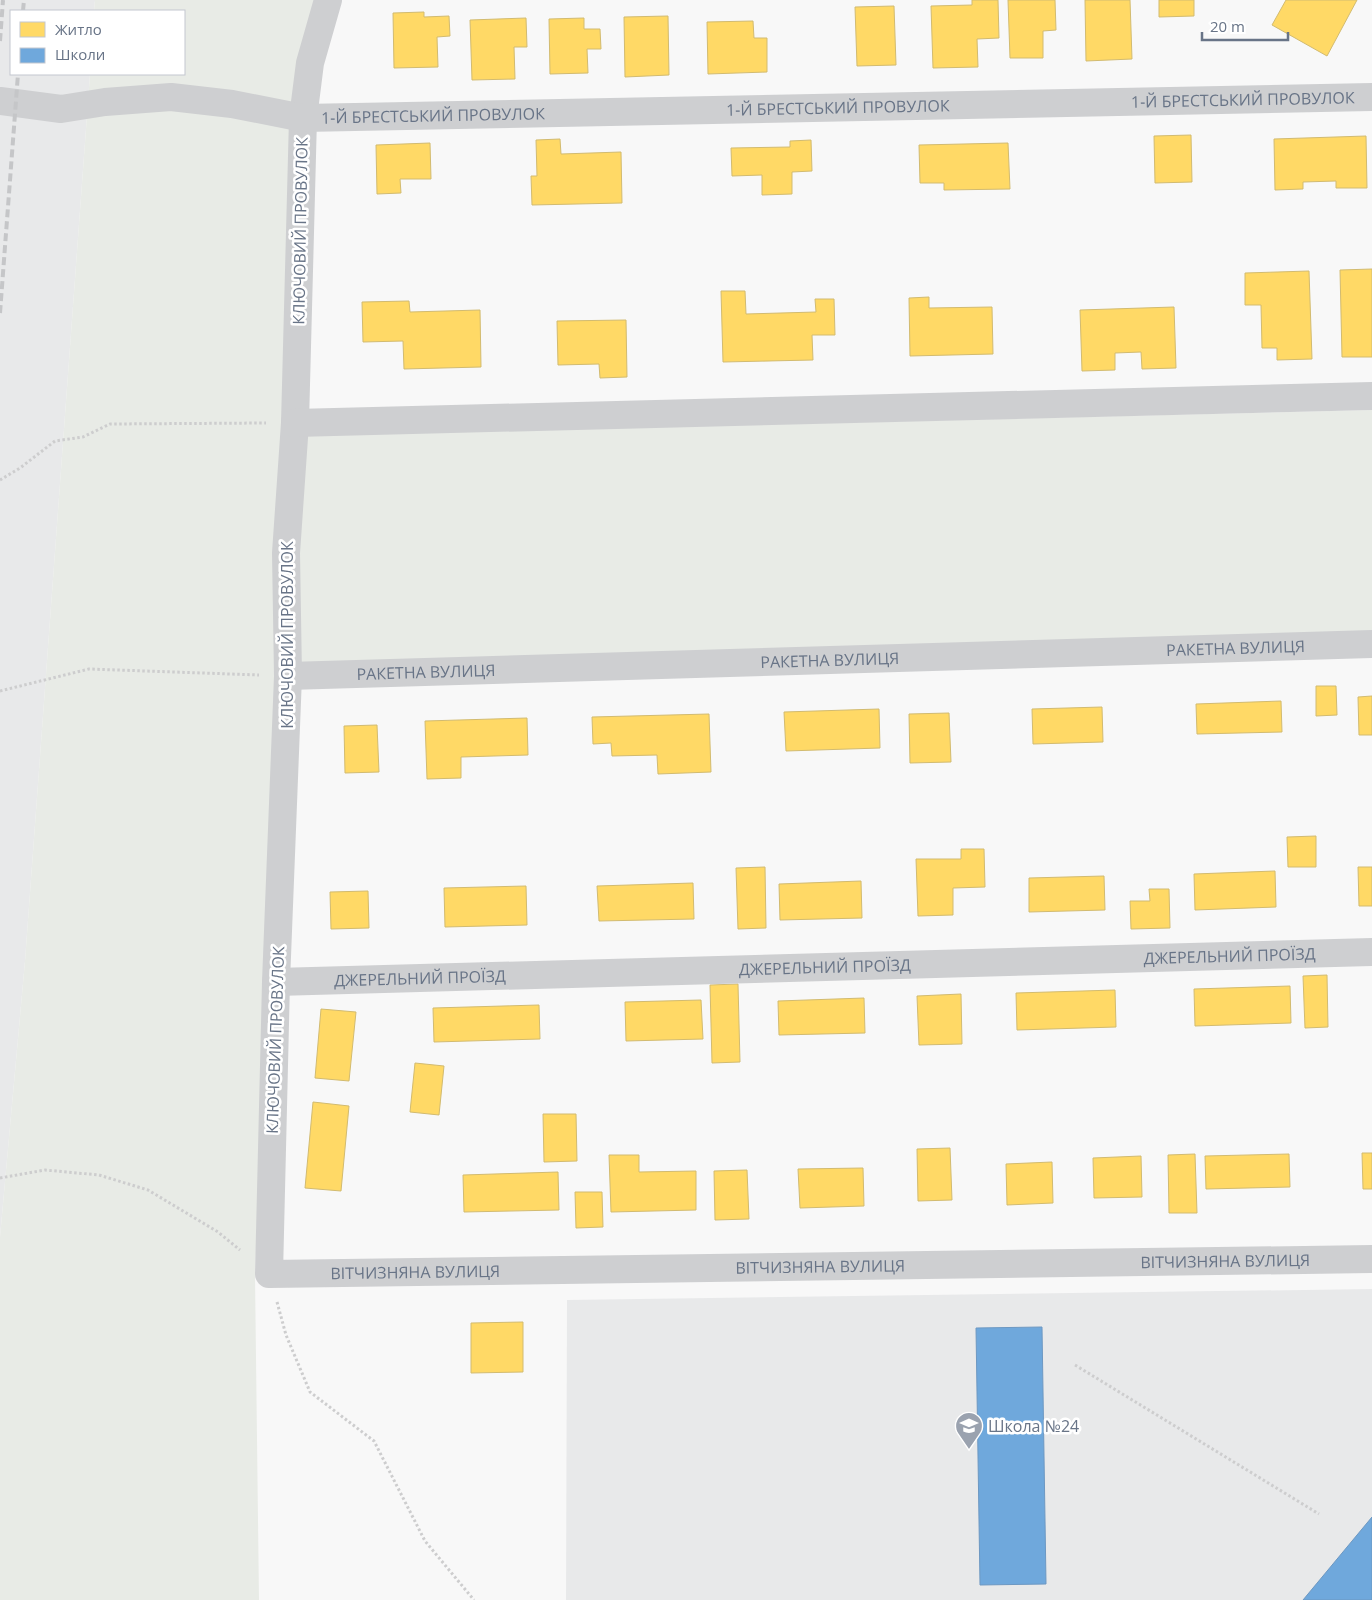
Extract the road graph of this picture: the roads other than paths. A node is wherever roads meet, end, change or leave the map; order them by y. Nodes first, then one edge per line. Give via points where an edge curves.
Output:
1 (328, 0) edge
2 (1372, 97) edge
3 (0, 101) edge
4 (303, 118) junction
5 (1372, 396) edge
6 (295, 423) junction
7 (1372, 644) edge
8 (288, 676) junction
9 (1372, 952) edge
10 (276, 982) junction
11 (1372, 1258) edge
12 (269, 1274) joint

1 - 4 street, КЛЮЧОВИЙ ПРОВУЛОК via 310,63
2 - 4 street, 1-Й БРЕСТСЬКИЙ ПРОВУЛОК
3 - 4 street, 1-Й БРЕСТСЬКИЙ ПРОВУЛОК via 61,109 171,97 232,104
4 - 6 street, КЛЮЧОВИЙ ПРОВУЛОК
5 - 6 street
6 - 8 street, КЛЮЧОВИЙ ПРОВУЛОК via 286,553
7 - 8 street, РАКЕТНА ВУЛИЦЯ
8 - 10 street, КЛЮЧОВИЙ ПРОВУЛОК
9 - 10 street, ДЖЕРЕЛЬНИЙ ПРОЇЗД
10 - 12 street, КЛЮЧОВИЙ ПРОВУЛОК
11 - 12 street, ВІТЧИЗНЯНА ВУЛИЦЯ

